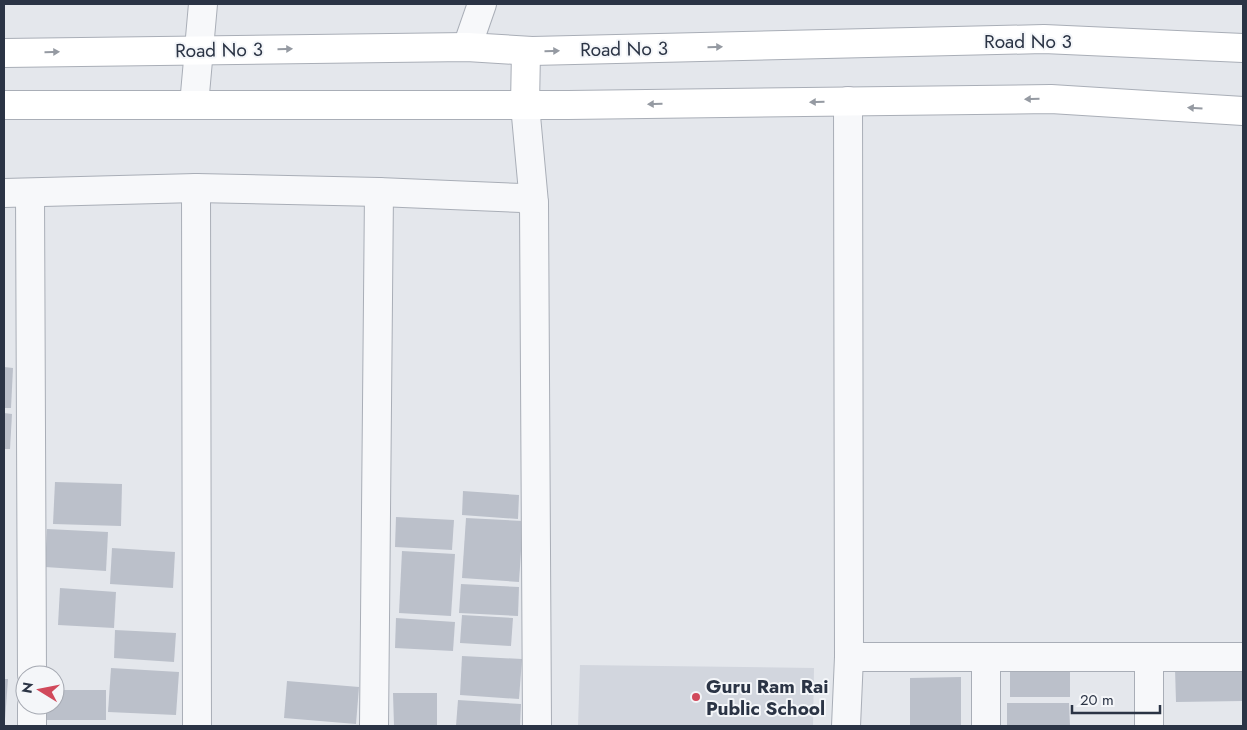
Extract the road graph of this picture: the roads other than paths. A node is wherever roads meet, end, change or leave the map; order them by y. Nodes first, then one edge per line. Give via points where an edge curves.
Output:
1 (203, 4) edge
2 (482, 4) edge
3 (468, 47) junction
4 (1243, 48) edge
5 (199, 50) junction
6 (526, 50) junction
7 (4, 52) edge
8 (848, 101) junction
9 (4, 105) edge
10 (194, 105) junction
11 (525, 105) junction
12 (1243, 111) edge
13 (196, 188) junction
14 (379, 192) junction
15 (4, 193) edge
16 (30, 193) junction
17 (534, 203) junction
18 (849, 657) junction
19 (986, 657) junction
20 (1243, 657) edge
21 (1149, 658) junction
22 (32, 665) edge
23 (197, 726) edge
24 (374, 726) edge
25 (537, 726) edge
26 (846, 726) edge
27 (986, 726) edge
28 (1149, 726) edge

1 - 5 street
2 - 3 street
5 -> 3 street, Road No 3
3 - 6 street, Road No 3
6 -> 4 street, Road No 3 via 1044,39
7 -> 5 street, Road No 3
5 - 10 street
6 - 11 street
8 -> 11 street
12 -> 8 street via 1051,99
8 - 18 street
9 - 10 street
10 - 11 street
11 - 17 street
13 - 14 street
13 - 16 street
13 - 23 street
14 - 17 street via 522,198
14 - 24 street
15 - 16 street
16 - 22 street
17 - 25 street
18 - 19 street
18 - 26 street
19 - 21 street
19 - 27 street
20 - 21 street
21 - 28 street

